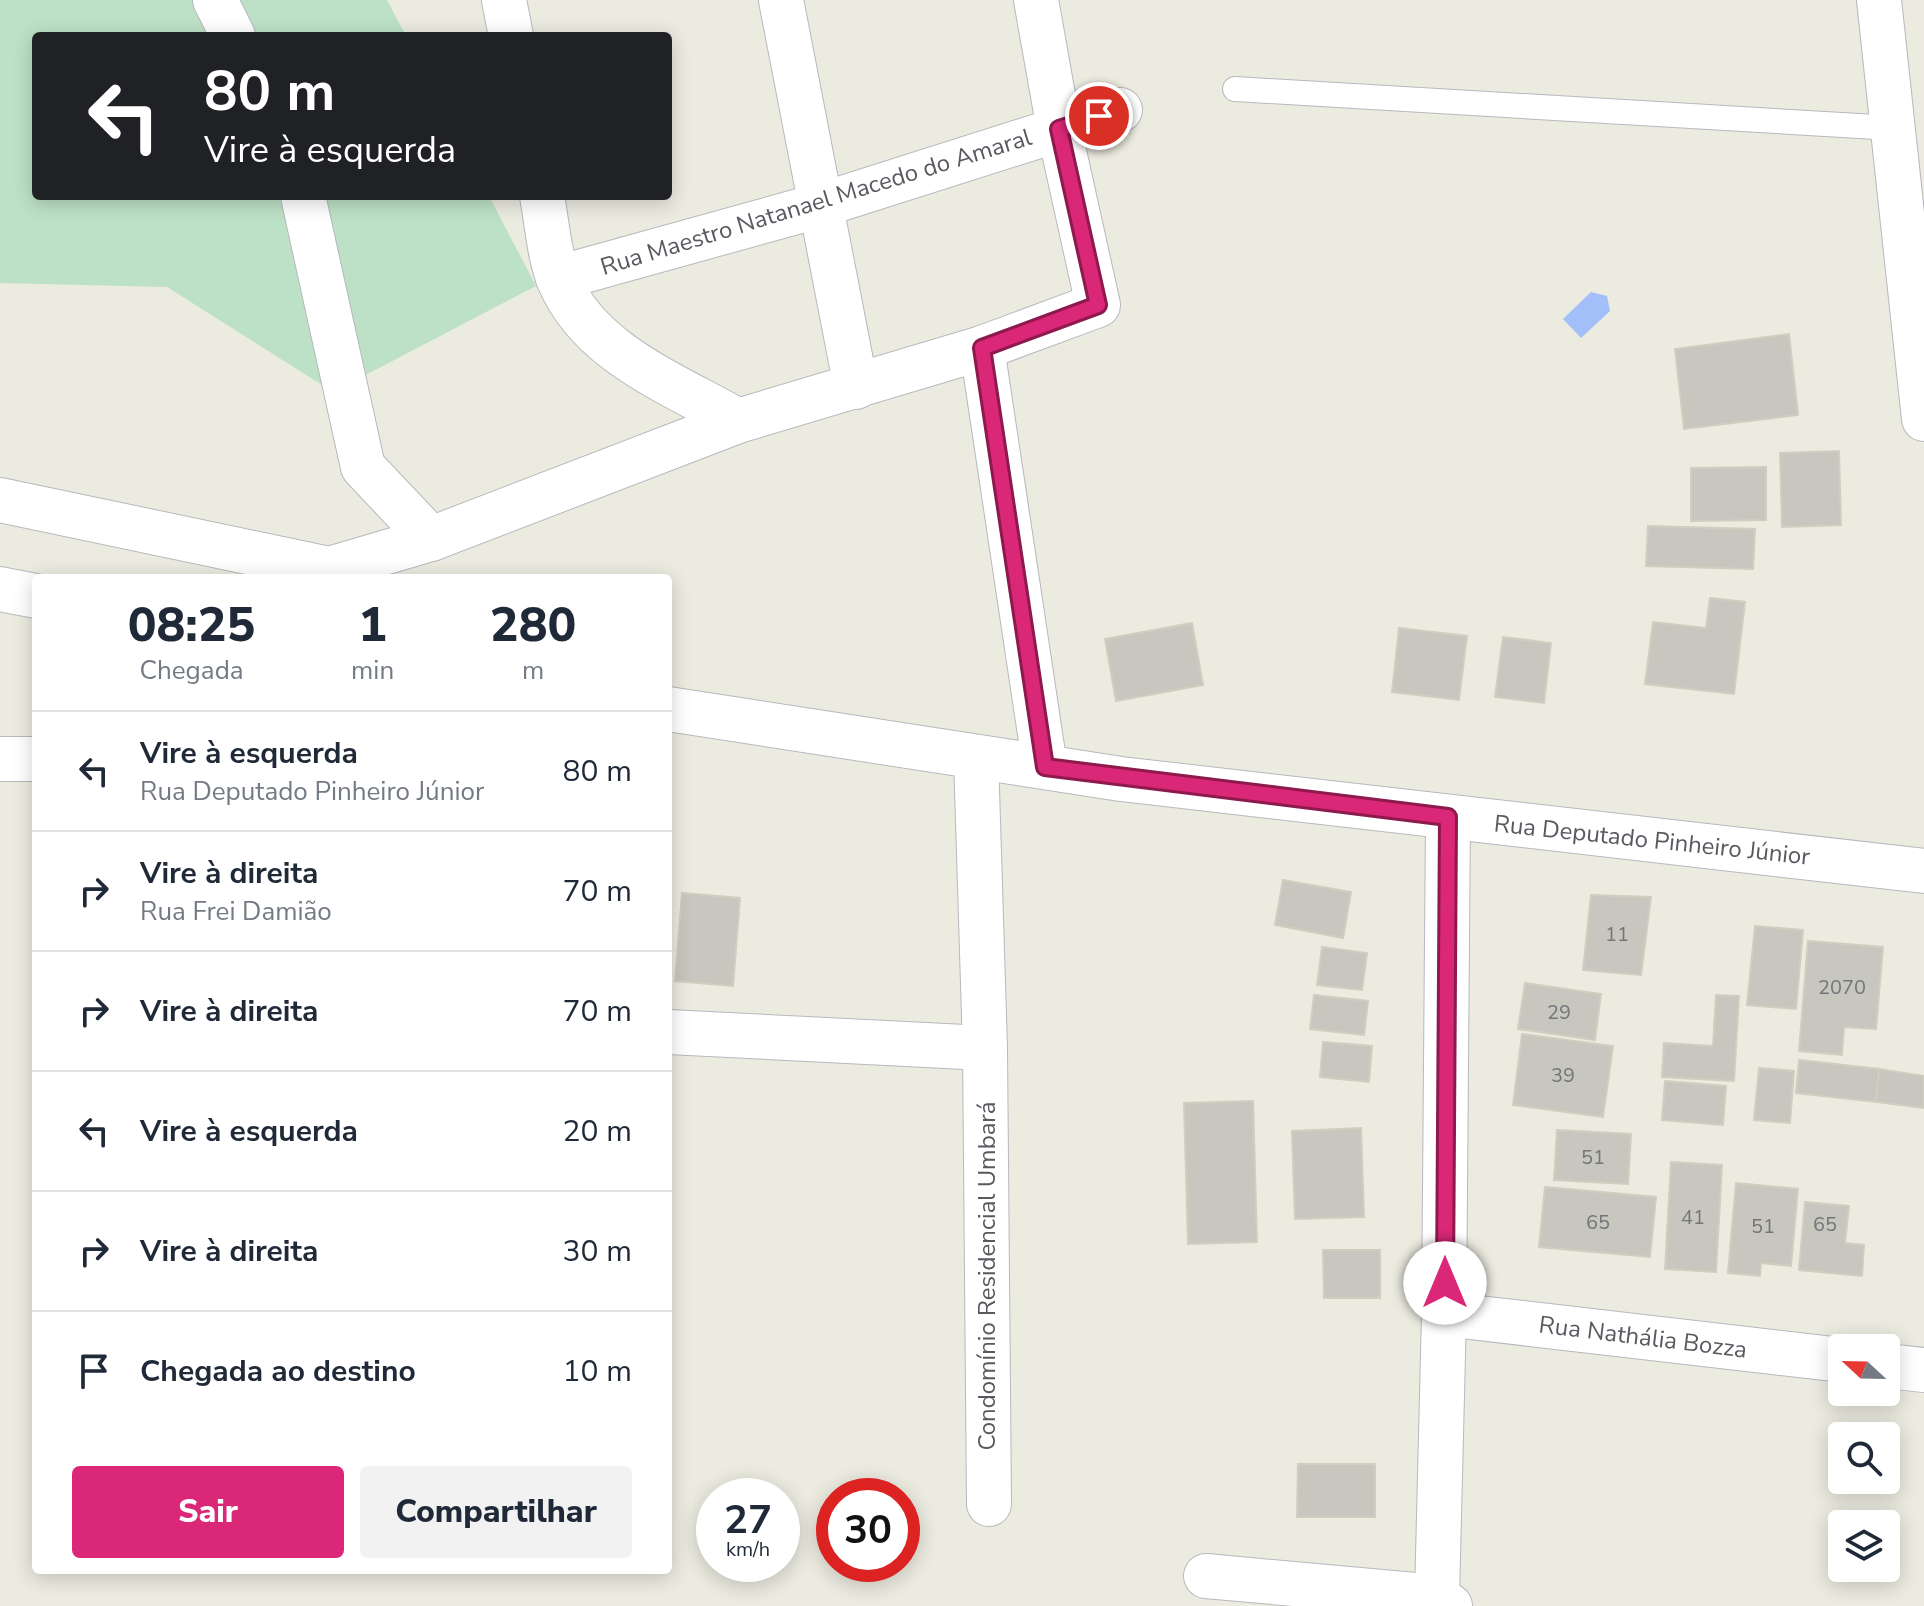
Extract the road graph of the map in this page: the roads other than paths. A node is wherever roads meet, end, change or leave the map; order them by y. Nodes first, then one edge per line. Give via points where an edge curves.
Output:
1 (215, 0) edge
2 (504, 0) edge
3 (781, 0) edge
4 (1036, 0) edge
5 (1879, 0) edge
6 (231, 32) edge
7 (510, 32) edge
8 (1235, 89) dead end
9 (1120, 110) dead end
10 (1893, 128) junction
11 (1059, 129) junction
12 (1912, 180) edge
13 (304, 200) edge
14 (543, 200) edge
15 (821, 205) junction
16 (558, 278) junction
17 (982, 348) junction
18 (856, 387) junction
19 (1924, 419) edge
20 (738, 421) junction
21 (0, 500) edge
22 (431, 539) junction
23 (0, 589) edge
24 (32, 595) edge
25 (672, 710) edge
26 (976, 757) junction
27 (0, 759) edge
28 (32, 759) edge
29 (1045, 767) junction
30 (1448, 817) junction
31 (1924, 871) edge
32 (672, 1032) edge
33 (985, 1048) junction
34 (1444, 1314) junction
35 (1828, 1358) edge
36 (1900, 1367) edge
37 (1924, 1370) edge
38 (989, 1504) dead end
39 (1206, 1576) dead end
40 (1444, 1602) edge

1 - 6 street
2 - 7 street
3 - 15 street
4 - 11 street
5 - 10 street
8 - 10 lane
9 - 11 street, Rua Maestro Natanael Macedo do Amaral
10 - 12 street
11 - 15 street, Rua Maestro Natanael Macedo do Amaral
11 - 17 street via 1098,305
12 - 19 street
13 - 22 street via 363,467
14 - 16 street
15 - 16 street, Rua Maestro Natanael Macedo do Amaral
15 - 18 street
16 - 20 street via 576,313 608,345
17 - 18 street
17 - 29 street
18 - 20 street
20 - 22 street
21 - 22 street via 329,569
23 - 24 street
25 - 26 street, Rua Deputado Pinheiro Júnior
26 - 29 street, Rua Deputado Pinheiro Júnior
26 - 33 street, Condomínio Residencial Umbará
27 - 28 street
29 - 30 street, Rua Deputado Pinheiro Júnior
30 - 31 street, Rua Deputado Pinheiro Júnior
30 - 34 street
32 - 33 street
33 - 38 street, Condomínio Residencial Umbará
34 - 35 street, Rua Nathália Bozza
34 - 40 street
36 - 37 street
39 - 40 street

